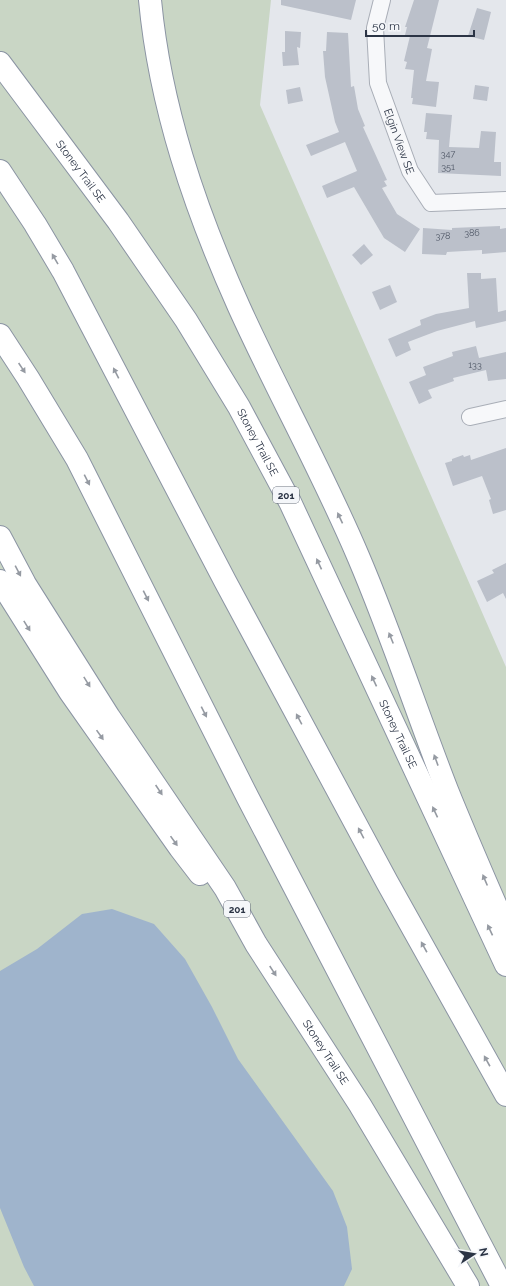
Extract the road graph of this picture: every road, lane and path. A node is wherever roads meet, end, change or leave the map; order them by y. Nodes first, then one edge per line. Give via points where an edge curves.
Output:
1 (150, 0) edge
2 (382, 0) edge
3 (0, 63) edge
4 (0, 171) edge
5 (506, 200) edge
6 (0, 335) edge
7 (506, 409) edge
8 (470, 417) dead end
9 (0, 537) edge
10 (0, 581) edge
11 (506, 929) edge
12 (256, 944) junction
13 (506, 965) edge
14 (506, 1095) edge
15 (468, 1286) edge
16 (502, 1286) edge

11 -> 1 highway via 447,790 394,645 357,555 239,306 191,189 168,110
2 - 5 street, Elgin View SE via 375,28 378,83 410,171 430,203
13 -> 3 highway, Stoney Trail SE / 201 via 290,502 239,407 186,320 118,221
14 -> 4 highway via 380,868 63,271
6 -> 16 highway via 77,460 248,798
7 - 8 street
9 -> 12 highway, Stoney Trail SE / 201 via 25,584 109,717 224,888
10 -> 12 highway via 70,692 180,848
12 -> 15 highway, Stoney Trail SE / 201 via 360,1105

